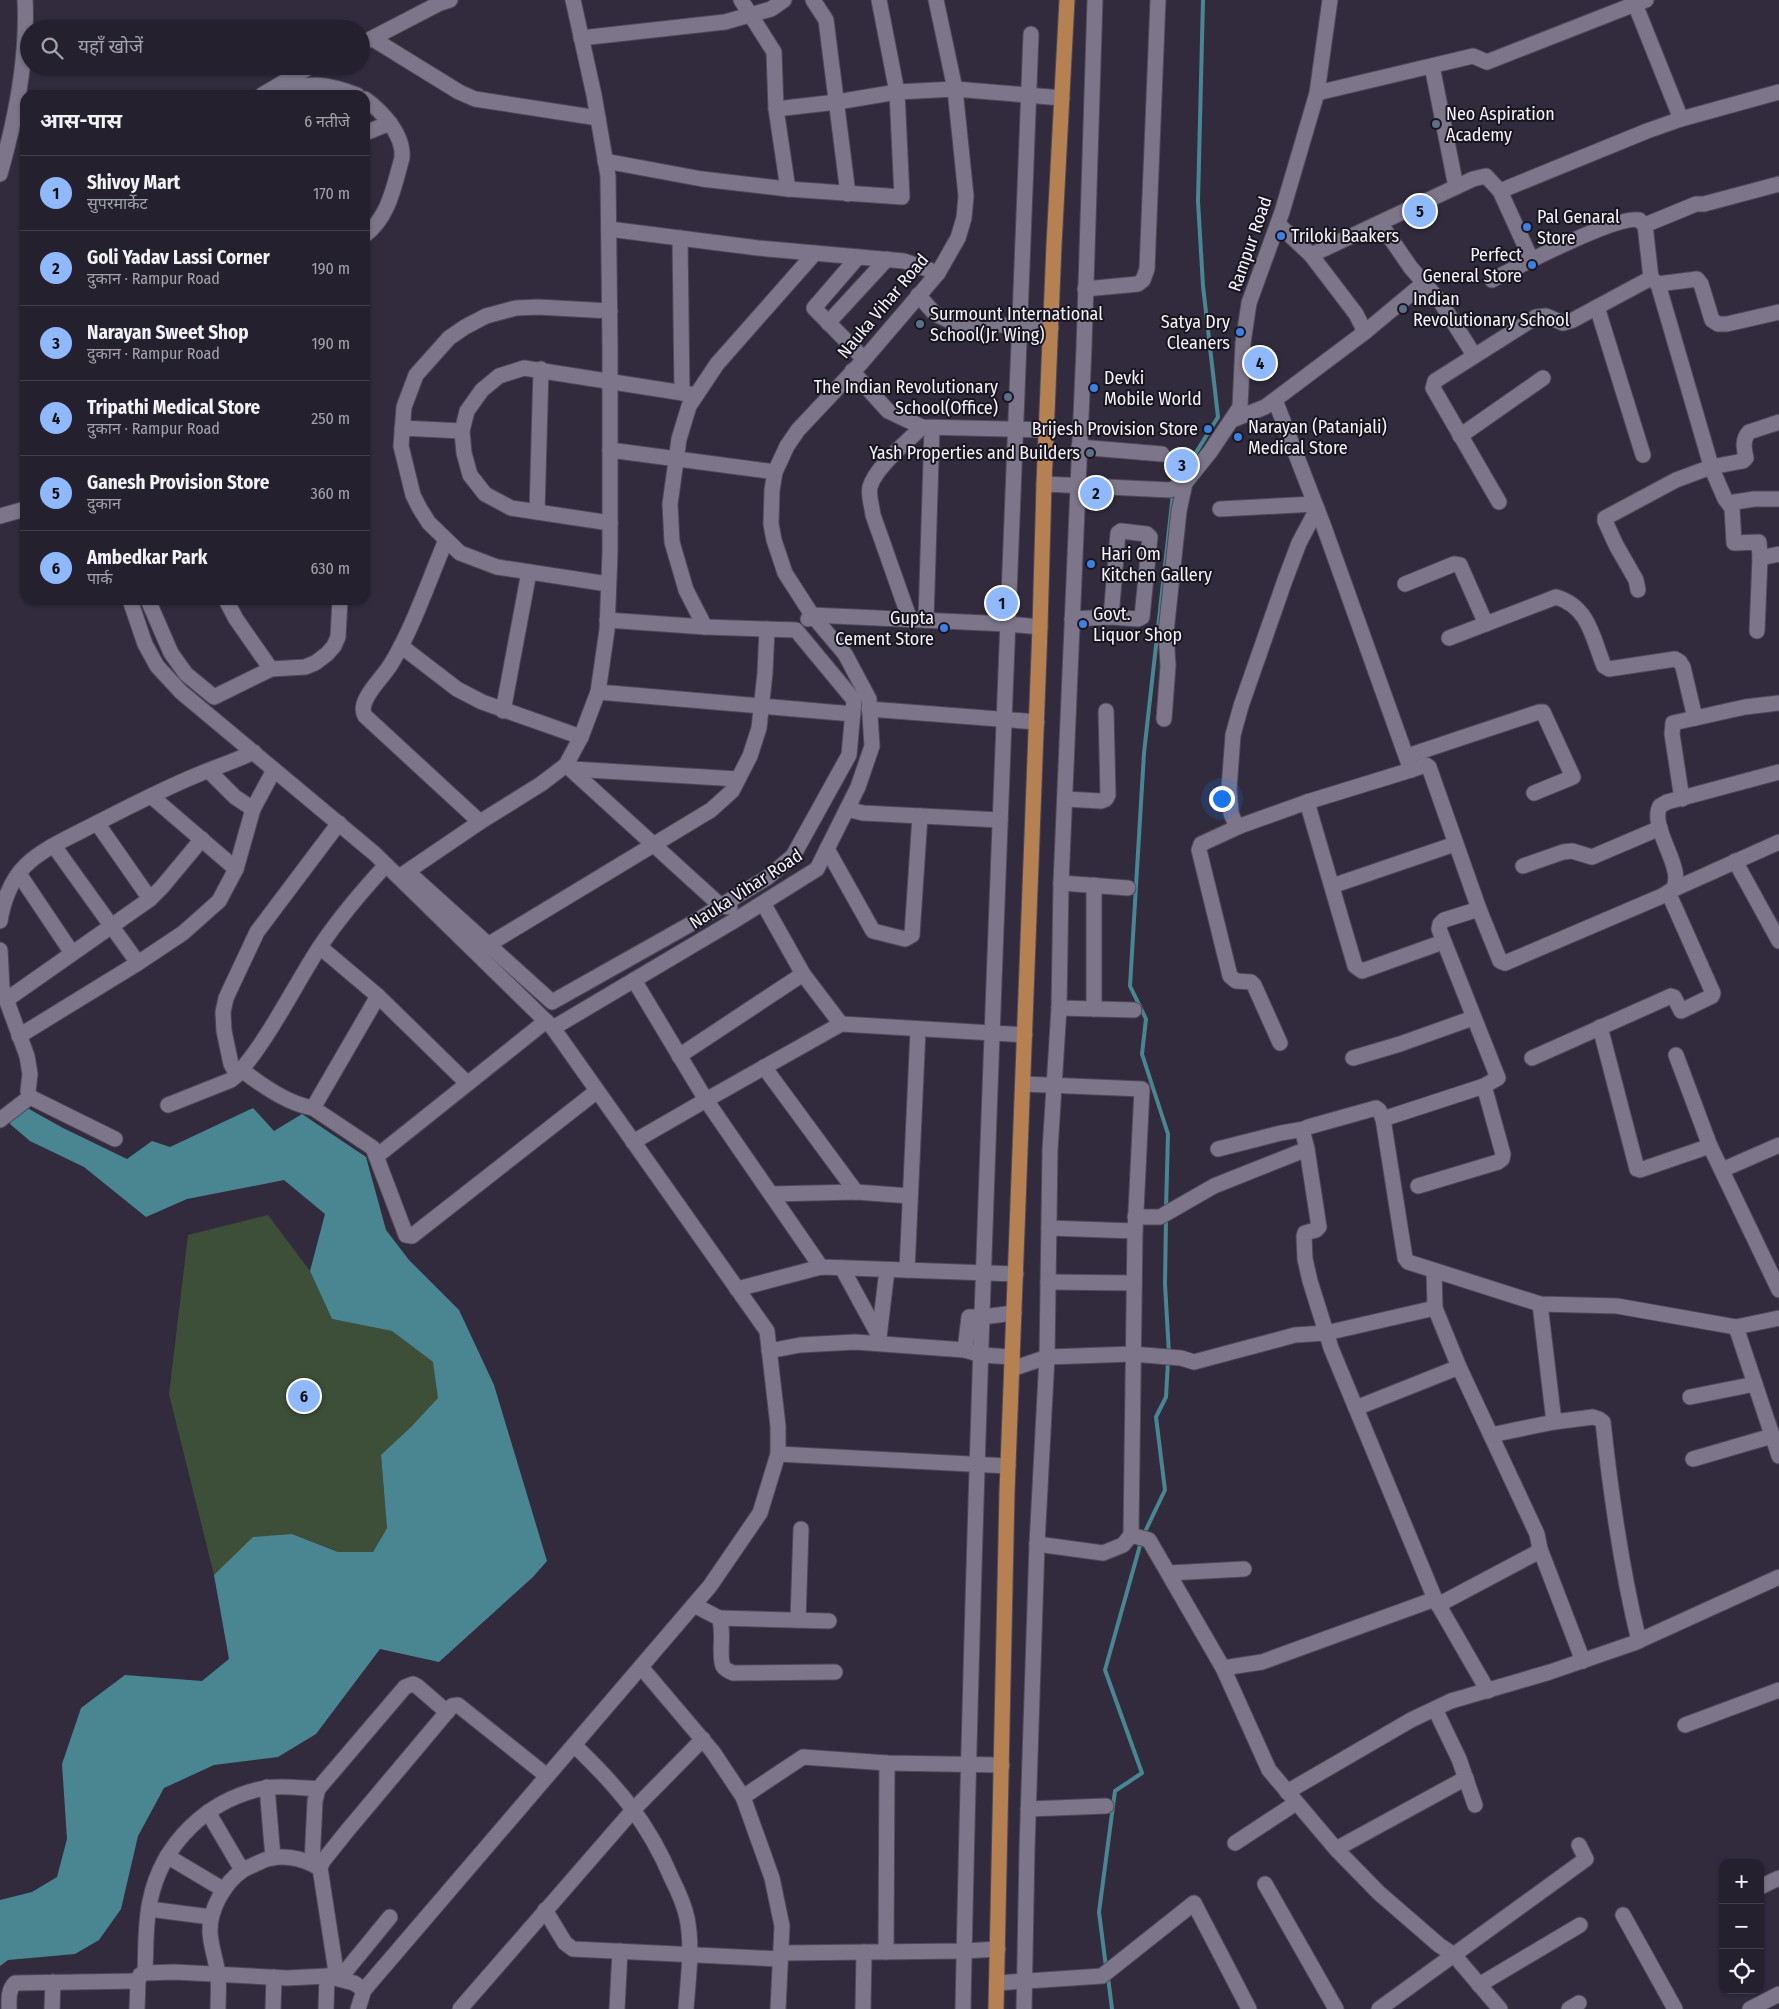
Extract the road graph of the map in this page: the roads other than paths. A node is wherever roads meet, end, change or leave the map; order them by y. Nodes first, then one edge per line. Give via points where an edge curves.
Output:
1 (25, 0) edge
2 (450, 0) edge
3 (573, 0) edge
4 (740, 0) edge
5 (784, 0) edge
6 (813, 0) edge
7 (879, 0) edge
8 (936, 0) edge
9 (1067, 0) edge
10 (1095, 0) edge
11 (1158, 0) edge
12 (1330, 0) edge
13 (1641, 2) edge
14 (750, 15) junction
15 (26, 20) edge
16 (1031, 34) dead end
17 (581, 38) junction
18 (370, 40) edge
19 (370, 44) edge
20 (1432, 66) junction
21 (22, 75) edge
22 (296, 75) edge
23 (955, 89) junction
24 (270, 90) edge
25 (290, 90) edge
26 (342, 90) edge
27 (897, 92) junction
28 (1779, 92) edge
29 (1317, 93) junction
30 (1028, 95) junction
31 (1062, 98) junction
32 (837, 102) junction
33 (370, 104) edge
34 (776, 109) junction
35 (598, 118) junction
36 (1680, 119) junction
37 (390, 123) junction
38 (370, 130) edge
39 (605, 161) junction
40 (0, 174) edge
41 (1779, 184) edge
42 (1456, 188) junction
43 (788, 189) junction
44 (1500, 191) junction
45 (848, 194) junction
46 (1380, 223) junction
47 (1278, 224) junction
48 (1645, 225) junction
49 (609, 229) junction
50 (370, 230) edge
51 (680, 238) junction
52 (815, 253) junction
53 (1311, 255) junction
54 (858, 257) junction
55 (887, 259) junction
56 (1531, 259) junction
57 (938, 273) junction
58 (1492, 280) dead end
59 (1655, 281) junction
60 (1425, 282) junction
61 (1085, 289) junction
62 (918, 295) junction
63 (1597, 307) junction
64 (610, 311) junction
65 (1779, 312) edge
66 (828, 323) junction
67 (1019, 326) junction
68 (1051, 328) junction
69 (1365, 332) junction
70 (1474, 356) junction
71 (864, 359) junction
72 (541, 370) junction
73 (852, 372) junction
74 (1543, 378) dead end
75 (610, 381) junction
76 (689, 394) junction
77 (1275, 400) junction
78 (1232, 420) junction
79 (1779, 422) edge
80 (402, 428) junction
81 (927, 428) junction
82 (1015, 429) junction
83 (1047, 430) junction
84 (462, 431) junction
85 (1460, 436) junction
86 (1079, 448) junction
87 (610, 450) junction
88 (1162, 454) dead end
89 (1643, 455) dead end
90 (676, 459) junction
91 (1711, 468) junction
92 (775, 472) junction
93 (1044, 484) junction
94 (1078, 486) junction
95 (1179, 486) junction
96 (1779, 499) edge
97 (1499, 502) dead end
98 (1729, 503) junction
99 (1316, 506) junction
100 (20, 510) edge
101 (1220, 510) dead end
102 (538, 512) junction
103 (0, 516) edge
104 (610, 523) junction
105 (446, 540) junction
106 (1779, 554) edge
107 (1760, 558) junction
108 (529, 572) junction
109 (608, 584) junction
110 (1404, 584) dead end
111 (1638, 590) dead end
112 (132, 605) edge
113 (150, 605) edge
114 (229, 605) edge
115 (340, 605) edge
116 (812, 615) junction
117 (1111, 617) junction
118 (1072, 619) junction
119 (607, 620) junction
120 (910, 620) junction
121 (926, 620) junction
122 (1007, 624) junction
123 (1486, 624) junction
124 (705, 627) junction
125 (1040, 627) junction
126 (767, 629) junction
127 (796, 630) junction
128 (1757, 631) dead end
129 (1450, 638) dead end
130 (401, 646) junction
131 (271, 669) junction
132 (598, 692) junction
133 (1779, 703) edge
134 (761, 706) junction
135 (870, 709) junction
136 (503, 711) junction
137 (1106, 711) dead end
138 (853, 714) junction
139 (1004, 718) junction
140 (1694, 718) junction
141 (1164, 719) dead end
142 (1037, 722) junction
143 (581, 737) junction
144 (254, 752) junction
145 (1409, 763) junction
146 (569, 767) junction
147 (274, 770) junction
148 (209, 771) junction
149 (1779, 772) edge
150 (738, 779) junction
151 (1534, 793) dead end
152 (152, 796) junction
153 (1682, 798) junction
154 (1065, 799) junction
155 (1307, 802) junction
156 (253, 809) junction
157 (847, 809) junction
158 (920, 816) junction
159 (1000, 820) junction
160 (480, 822) junction
161 (97, 823) junction
162 (339, 823) junction
163 (1240, 826) junction
164 (1660, 828) junction
165 (202, 839) junction
166 (1779, 842) edge
167 (1455, 844) junction
168 (653, 845) junction
169 (54, 846) junction
170 (827, 848) junction
171 (793, 856) junction
172 (1735, 861) junction
173 (386, 864) junction
174 (1523, 866) dead end
175 (817, 868) junction
176 (236, 869) junction
177 (19, 874) junction
178 (403, 874) junction
179 (1062, 883) junction
180 (1094, 885) junction
181 (1332, 886) junction
182 (1128, 888) dead end
183 (1670, 891) junction
184 (150, 899) junction
185 (721, 906) junction
186 (758, 906) junction
187 (1479, 909) junction
188 (0, 922) edge
189 (111, 926) junction
190 (1779, 941) edge
191 (1443, 942) junction
192 (320, 947) junction
193 (482, 948) junction
194 (0, 950) edge
195 (72, 953) junction
196 (138, 964) junction
197 (803, 974) junction
198 (634, 980) junction
199 (378, 996) junction
200 (6, 1000) junction
201 (1059, 1008) junction
202 (1094, 1009) junction
203 (1134, 1010) dead end
204 (1473, 1018) junction
205 (549, 1024) junction
206 (842, 1024) junction
207 (1600, 1027) junction
208 (918, 1030) junction
209 (992, 1033) junction
210 (1025, 1035) junction
211 (19, 1036) junction
212 (1280, 1043) dead end
213 (1676, 1055) dead end
214 (679, 1056) junction
215 (1353, 1058) dead end
216 (1532, 1058) dead end
217 (764, 1068) junction
218 (239, 1072) junction
219 (467, 1083) junction
220 (1023, 1084) junction
221 (1054, 1086) junction
222 (1484, 1086) junction
223 (597, 1091) junction
224 (30, 1097) junction
225 (706, 1100) junction
226 (168, 1105) dead end
227 (313, 1108) junction
228 (1383, 1119) junction
229 (0, 1120) edge
230 (1304, 1129) junction
231 (115, 1139) dead end
232 (633, 1142) junction
233 (1779, 1145) edge
234 (1710, 1146) junction
235 (1218, 1149) dead end
236 (1307, 1149) junction
237 (376, 1156) junction
238 (1722, 1170) junction
239 (1418, 1186) dead end
240 (856, 1192) junction
241 (770, 1194) junction
242 (910, 1196) junction
243 (1135, 1224) junction
244 (1049, 1228) junction
245 (820, 1267) junction
246 (842, 1268) junction
247 (887, 1270) junction
248 (907, 1270) junction
249 (1434, 1271) junction
250 (983, 1274) junction
251 (1016, 1274) junction
252 (1048, 1282) junction
253 (1134, 1283) junction
254 (737, 1289) junction
255 (1779, 1290) edge
256 (1540, 1304) junction
257 (1435, 1308) junction
258 (1014, 1313) junction
259 (982, 1317) junction
260 (1779, 1318) edge
261 (1736, 1327) junction
262 (1326, 1333) junction
263 (878, 1340) junction
264 (965, 1350) junction
265 (770, 1351) junction
266 (1132, 1354) junction
267 (980, 1355) junction
268 (1047, 1357) junction
269 (1012, 1363) junction
270 (1459, 1367) junction
271 (1755, 1384) junction
272 (1690, 1397) dead end
273 (1356, 1408) junction
274 (1554, 1422) junction
275 (1491, 1435) junction
276 (1772, 1436) junction
277 (778, 1454) junction
278 (1779, 1456) edge
279 (1693, 1458) dead end
280 (977, 1464) junction
281 (1008, 1466) junction
282 (800, 1529) dead end
283 (1139, 1538) junction
284 (1037, 1544) junction
285 (1540, 1549) junction
286 (1244, 1570) dead end
287 (1169, 1573) junction
288 (1779, 1576) edge
289 (1437, 1602) junction
290 (694, 1605) junction
291 (719, 1618) junction
292 (798, 1620) junction
293 (829, 1621) dead end
294 (1640, 1641) junction
295 (1583, 1661) junction
296 (641, 1667) junction
297 (1223, 1668) junction
298 (835, 1672) dead end
299 (1488, 1690) junction
300 (1779, 1690) edge
301 (1435, 1709) junction
302 (447, 1712) junction
303 (1685, 1725) dead end
304 (703, 1739) junction
305 (574, 1744) junction
306 (887, 1763) junction
307 (968, 1765) junction
308 (1002, 1765) junction
309 (547, 1776) junction
310 (1466, 1778) junction
311 (267, 1788) junction
312 (318, 1789) junction
313 (743, 1797) junction
314 (1292, 1798) junction
315 (1475, 1805) dead end
316 (1106, 1806) dead end
317 (634, 1809) junction
318 (1028, 1809) junction
319 (208, 1812) junction
320 (1235, 1843) dead end
321 (1579, 1845) dead end
322 (1336, 1849) junction
323 (167, 1856) junction
324 (273, 1858) junction
325 (316, 1866) junction
326 (242, 1870) junction
327 (1779, 1878) edge
328 (1265, 1884) dead end
329 (1764, 1885) edge
330 (224, 1890) junction
331 (148, 1909) junction
332 (545, 1910) junction
333 (1624, 1915) dead end
334 (212, 1917) junction
335 (390, 1917) dead end
336 (1580, 1925) dead end
337 (998, 1948) junction
338 (620, 1951) junction
339 (964, 1951) junction
340 (864, 1952) junction
341 (886, 1952) junction
342 (690, 1954) junction
343 (1454, 1955) junction
344 (781, 1956) junction
345 (218, 1974) junction
346 (141, 1977) junction
347 (274, 1977) junction
348 (334, 1977) junction
349 (53, 1982) junction
350 (1025, 1982) junction
351 (997, 1983) junction
352 (1479, 1985) junction
353 (364, 1990) junction
354 (1779, 1994) edge
355 (9, 2009) edge
356 (52, 2009) edge
357 (137, 2009) edge
358 (218, 2009) edge
359 (273, 2009) edge
360 (326, 2009) edge
361 (358, 2009) edge
362 (460, 2009) edge
363 (617, 2009) edge
364 (686, 2009) edge
365 (778, 2009) edge
366 (864, 2009) edge
367 (963, 2009) edge
368 (996, 2009) edge
369 (1024, 2009) edge
370 (1249, 2009) edge
371 (1336, 2009) edge
372 (1379, 2009) edge
373 (1500, 2009) edge
374 (1675, 2009) edge
375 (1750, 2009) edge

1 - 15 street
2 - 18 street
3 - 17 street
4 - 14 street
5 - 14 street via 771,9
6 - 32 street via 826,20
7 - 27 street
8 - 23 street, Nauka Vihar Road
9 - 31 main road
10 - 61 street
11 - 61 street via 1147,269 1138,284
12 - 29 street, Rampur Road
13 - 20 street via 1487,62 1473,56
13 - 36 street
14 - 17 street via 725,22
14 - 34 street via 774,52
16 - 30 street
17 - 35 street
19 - 35 street via 474,99
20 - 29 street
20 - 42 street
21 - 40 street
22 - 24 street
23 - 27 street
23 - 30 street
23 - 57 street, Nauka Vihar Road via 966,196 964,218 958,238
25 - 26 street via 299,85 326,85
27 - 32 street
27 - 45 street via 902,197
28 - 36 street
29 - 47 street, Rampur Road
30 - 31 street
30 - 67 street
31 - 68 main road
32 - 34 street
32 - 45 street
33 - 37 street
34 - 43 street
35 - 39 street
36 - 44 street
37 - 38 street
37 - 50 street via 403,150 402,158 388,207
39 - 43 street via 702,179
39 - 49 street
41 - 48 street via 1696,204
42 - 44 street via 1486,176
42 - 46 street
43 - 45 street
44 - 56 street
46 - 53 street
46 - 60 street via 1405,260
47 - 53 street
47 - 78 street, Rampur Road via 1249,302 1240,407
48 - 56 street via 1639,220 1630,220 1602,228
48 - 59 street
49 - 51 street
49 - 64 street
51 - 52 street
51 - 76 street
52 - 54 street
52 - 76 street
53 - 69 street via 1356,314
54 - 55 street
54 - 66 street via 814,306 814,310
55 - 57 street via 904,261
55 - 66 street
56 - 58 street
57 - 62 street, Nauka Vihar Road
59 - 63 street
59 - 65 street via 1697,279 1712,320 1718,324
59 - 91 street
60 - 69 street
60 - 70 street
61 - 86 street
62 - 67 street via 935,314 952,322
62 - 71 street, Nauka Vihar Road
63 - 70 street via 1563,323 1546,316 1536,317
63 - 89 street
64 - 75 street
64 - 80 street via 538,306 516,308 486,316 465,327 449,338 416,375 404,406
66 - 71 street
67 - 68 street
67 - 82 street
68 - 83 main road
69 - 77 street
70 - 85 street via 1433,384
71 - 73 street, Nauka Vihar Road
72 - 75 street
72 - 84 street via 524,368 499,376 482,390 467,411
72 - 102 street
73 - 81 street via 888,411
73 - 92 street, Nauka Vihar Road via 798,430
74 - 85 street
75 - 76 street
75 - 87 street
76 - 90 street
77 - 78 street via 1266,407
77 - 99 street
78 - 95 street, Rampur Road
79 - 91 street via 1749,432 1744,440 1745,460
80 - 84 street
80 - 105 street via 401,446 413,495 429,524
81 - 82 street
81 - 120 street via 883,468 870,488 874,515
81 - 121 street
82 - 83 street
82 - 122 street
83 - 93 main road
84 - 102 street via 470,475 485,494 511,508
85 - 97 street
86 - 88 street
86 - 94 street
87 - 90 street
87 - 104 street
90 - 92 street
90 - 124 street via 670,504 672,542 686,590
91 - 98 street
91 - 111 street via 1676,480 1605,518
92 - 116 street, Nauka Vihar Road via 771,524 774,540 785,573
93 - 94 street
93 - 125 main road
94 - 95 street
94 - 118 street
95 - 141 street via 1166,632 1168,666
96 - 98 street
98 - 107 street via 1734,543 1759,542
99 - 101 street
99 - 145 street
99 - 163 street via 1285,580 1233,735 1228,789 1235,823
100 - 103 street
102 - 104 street
104 - 109 street
105 - 108 street via 460,553 488,564
105 - 130 street
106 - 107 street
107 - 128 street
108 - 109 street
108 - 136 street
109 - 119 street
110 - 123 street via 1454,564 1460,565
112 - 144 street via 145,644 164,675
113 - 131 street via 171,653 186,674 211,696 217,697
114 - 131 street
115 - 131 street via 338,637 327,654 305,667
116 - 120 street
116 - 127 street
116 - 135 street, Nauka Vihar Road via 845,654 869,699
117 - 117 street via 1138,619 1143,614 1150,537 1147,534 1118,533
117 - 118 street
118 - 154 street
119 - 124 street
119 - 132 street
120 - 121 street
121 - 122 street
122 - 125 street
122 - 139 street
123 - 129 street
123 - 140 street via 1556,597 1566,600 1588,621 1604,666 1675,659 1680,662
124 - 126 street
125 - 142 main road
126 - 127 street
126 - 134 street
127 - 138 street via 854,700
130 - 136 street via 457,689
130 - 160 street via 363,703 362,711
132 - 134 street
132 - 143 street
133 - 140 street
134 - 138 street
134 - 150 street via 759,728
135 - 139 street
135 - 157 street, Nauka Vihar Road via 872,746
136 - 143 street
137 - 154 street via 1108,795 1101,800
138 - 171 street via 849,755
139 - 142 street
139 - 159 street
140 - 153 street via 1672,724
142 - 210 main road
143 - 146 street
144 - 147 street
144 - 148 street
145 - 151 street via 1543,712 1573,777
145 - 155 street
145 - 167 street via 1429,767
146 - 150 street
146 - 160 street
146 - 168 street
147 - 156 street
147 - 162 street
148 - 152 street
148 - 156 street via 235,797
149 - 153 street
150 - 168 street via 732,791 711,810
152 - 161 street
152 - 165 street
153 - 164 street via 1660,806 1657,817
154 - 179 street
155 - 163 street
155 - 181 street
156 - 176 street
157 - 158 street
157 - 170 street, Nauka Vihar Road
158 - 159 street
158 - 170 street via 912,935 909,938 873,931
159 - 209 street
160 - 178 street
161 - 169 street
161 - 184 street
162 - 173 street
162 - 218 street via 256,932 226,998 222,1012 224,1032 231,1064
163 - 212 street via 1201,844 1199,850 1230,976 1236,981 1254,985
164 - 174 street via 1592,857 1572,851 1563,852
164 - 183 street via 1674,870 1675,882
165 - 176 street
165 - 184 street
166 - 172 street
167 - 181 street
167 - 187 street
168 - 185 street
168 - 193 street
169 - 177 street via 36,857
169 - 189 street
170 - 175 street, Nauka Vihar Road
171 - 175 street
171 - 185 street via 768,877
172 - 183 street
172 - 190 street
173 - 178 street
173 - 192 street
175 - 186 street, Nauka Vihar Road
176 - 196 street via 219,901 183,934
177 - 188 street
177 - 195 street
178 - 193 street
179 - 180 street
179 - 201 street
180 - 182 street
180 - 202 street
181 - 191 street via 1358,970
183 - 187 street via 1505,963 1496,955
183 - 207 street via 1713,994 1681,1011 1671,996
184 - 189 street
185 - 186 street
185 - 193 street via 552,1002
186 - 197 street
186 - 198 street, Nauka Vihar Road
187 - 191 street via 1444,920 1439,929
189 - 195 street
189 - 196 street
191 - 204 street
192 - 199 street
192 - 218 street via 267,1035
193 - 205 street
194 - 200 street via 2,988
195 - 200 street
196 - 211 street
197 - 206 street
197 - 214 street
198 - 205 street, Nauka Vihar Road
198 - 214 street
199 - 219 street
199 - 227 street
200 - 211 street
201 - 202 street
201 - 221 street
202 - 203 street
204 - 215 street
204 - 222 street via 1498,1078
205 - 219 street, Nauka Vihar Road
205 - 223 street
206 - 208 street
206 - 217 street
207 - 216 street
207 - 234 street via 1637,1169
208 - 209 street
208 - 242 street
209 - 210 street
209 - 250 street
210 - 220 main road
211 - 224 street via 30,1074
213 - 234 street
214 - 225 street
217 - 225 street
217 - 240 street
218 - 226 street via 231,1080
218 - 227 street via 302,1106
219 - 237 street, Nauka Vihar Road
220 - 221 street
220 - 251 main road
221 - 243 street via 1142,1089
221 - 244 street
222 - 228 street
222 - 239 street via 1502,1159
223 - 232 street
223 - 237 street via 412,1236 406,1234
224 - 229 street
224 - 231 street
225 - 232 street
225 - 241 street
227 - 237 street via 373,1148
228 - 230 street via 1376,1108
228 - 249 street via 1405,1258 1411,1264
230 - 235 street
230 - 236 street
232 - 254 street
233 - 238 street
234 - 238 street
236 - 243 street via 1214,1186 1165,1215
236 - 262 street via 1319,1227 1305,1233 1305,1259
238 - 255 street
240 - 241 street
240 - 242 street
241 - 245 street
242 - 248 street
243 - 244 street
243 - 253 street
244 - 252 street
245 - 246 street
245 - 254 street
246 - 247 street
246 - 263 street
247 - 248 street
247 - 263 street
248 - 250 street
249 - 256 street
249 - 257 street
250 - 251 street
250 - 259 street
251 - 258 main road
252 - 253 street
252 - 268 street
253 - 266 street
254 - 265 street via 767,1331
256 - 261 street via 1617,1306
256 - 274 street
257 - 262 street
257 - 270 street
258 - 259 street
258 - 269 main road
259 - 264 street via 969,1317
259 - 267 street
260 - 261 street
261 - 271 street
262 - 266 street via 1295,1335 1194,1362
262 - 273 street
263 - 264 street
263 - 265 street via 800,1345
264 - 267 street
265 - 277 street
266 - 268 street
266 - 283 street
267 - 269 street
267 - 280 street
268 - 269 street
268 - 284 street
269 - 281 main road
270 - 273 street
270 - 275 street
271 - 272 street
271 - 276 street
273 - 289 street
274 - 275 street
274 - 294 street via 1593,1418 1603,1422 1614,1515
275 - 285 street via 1537,1534
276 - 278 street
276 - 279 street
277 - 280 street
277 - 290 street via 760,1513
280 - 281 street
280 - 307 street
281 - 308 main road
282 - 292 street
283 - 284 street via 1103,1553
283 - 287 street
284 - 318 street
285 - 289 street
285 - 295 street
286 - 287 street
287 - 297 street
288 - 294 street
289 - 297 street via 1262,1662
289 - 299 street
290 - 291 street
290 - 296 street
291 - 292 street
291 - 298 street via 722,1625 722,1665 727,1671
292 - 293 street
294 - 295 street
295 - 299 street
296 - 304 street
296 - 305 street
297 - 314 street via 1268,1770
299 - 301 street
300 - 303 street
301 - 310 street
301 - 314 street via 1411,1720
302 - 309 street via 458,1705
302 - 312 street via 417,1686 405,1687
302 - 325 street
304 - 313 street
304 - 317 street
305 - 309 street
305 - 317 street
306 - 307 street
306 - 313 street via 803,1757
306 - 341 street
307 - 308 street
307 - 339 street
308 - 337 main road
309 - 353 street
310 - 315 street
310 - 322 street
311 - 312 street
311 - 319 street via 224,1801
311 - 324 street
312 - 325 street via 315,1801
313 - 344 street via 772,1878 782,1926
314 - 320 street
314 - 322 street
316 - 318 street
317 - 332 street
317 - 342 street via 659,1848 681,1898 687,1919
318 - 350 street
319 - 323 street
319 - 326 street
321 - 343 street via 1586,1859
322 - 343 street via 1379,1893
323 - 330 street
323 - 331 street
324 - 325 street via 286,1857
324 - 326 street
325 - 348 street
326 - 330 street
327 - 329 street
328 - 371 street
330 - 334 street
331 - 334 street
331 - 346 street
332 - 338 street via 573,1950
332 - 362 street
333 - 374 street
334 - 345 street via 210,1932
335 - 348 street
336 - 352 street
337 - 339 street
337 - 351 main road
338 - 342 street
338 - 363 street
339 - 341 street
339 - 367 street
340 - 341 street
340 - 344 street
340 - 366 street
342 - 344 street
342 - 364 street
343 - 352 street
343 - 372 street
344 - 365 street
345 - 346 street via 174,1972
345 - 347 street
345 - 358 street
346 - 349 street
346 - 357 street
347 - 348 street
347 - 359 street
348 - 353 street
348 - 360 street
349 - 355 street via 15,1983 10,1987
349 - 356 street
350 - 351 street
350 - 369 street
350 - 370 street via 1102,1976 1194,1903
351 - 368 main road
352 - 373 street
353 - 361 street
354 - 375 street

